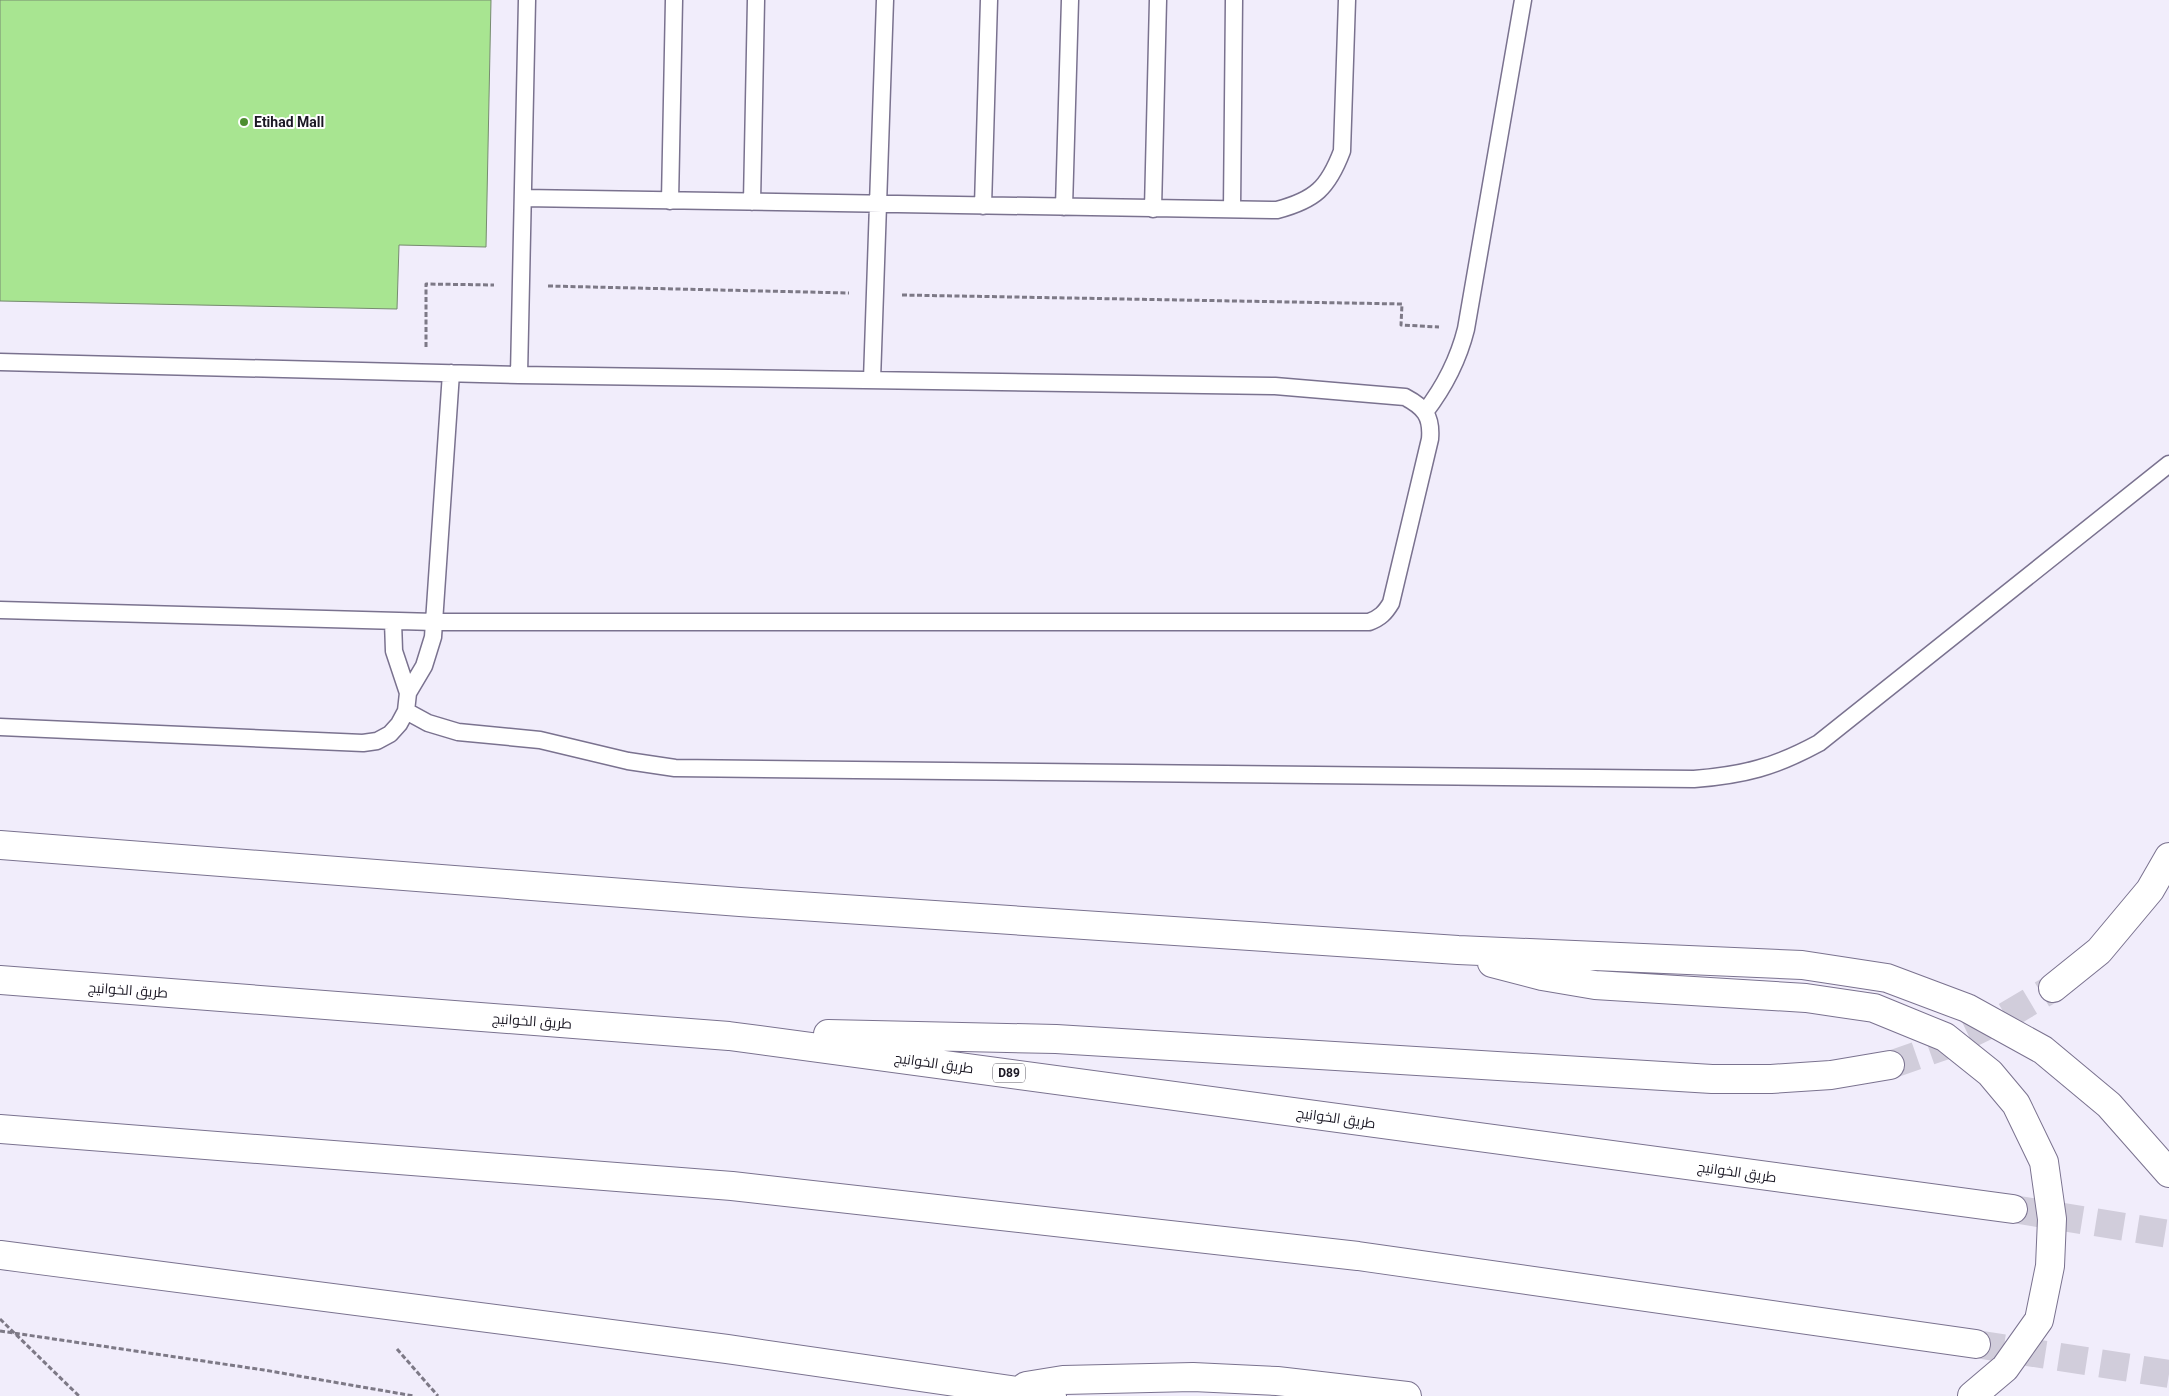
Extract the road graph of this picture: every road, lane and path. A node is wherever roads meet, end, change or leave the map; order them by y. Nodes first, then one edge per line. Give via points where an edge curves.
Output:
1 (527, 0) edge
2 (674, 0) edge
3 (756, 0) edge
4 (885, 0) edge
5 (989, 0) edge
6 (1070, 0) edge
7 (1158, 0) edge
8 (1234, 0) edge
9 (1347, 0) edge
10 (1523, 0) edge
11 (523, 198) junction
12 (670, 200) junction
13 (752, 202) junction
14 (878, 204) junction
15 (983, 206) junction
16 (1064, 207) junction
17 (1153, 209) junction
18 (1232, 209) junction
19 (521, 286) junction
20 (874, 294) junction
21 (1466, 329) junction
22 (0, 362) edge
23 (427, 373) junction
24 (452, 373) junction
25 (519, 375) junction
26 (872, 380) junction
27 (1425, 412) junction
28 (2169, 464) edge
29 (0, 610) edge
30 (393, 621) junction
31 (435, 622) junction
32 (408, 693) junction
33 (406, 711) junction
34 (0, 727) edge
35 (0, 845) edge
36 (2169, 857) edge
37 (1458, 950) junction
38 (0, 980) edge
39 (2053, 988) tunnel mouth
40 (729, 1036) junction
41 (1890, 1065) tunnel mouth
42 (0, 1129) edge
43 (2169, 1173) edge
44 (2013, 1209) tunnel mouth
45 (0, 1255) edge
46 (0, 1319) edge
47 (0, 1331) edge
48 (14, 1333) junction
49 (1976, 1344) tunnel mouth
50 (397, 1349) dead end
51 (1003, 1390) junction
52 (79, 1396) edge
53 (414, 1396) edge
54 (438, 1396) edge
55 (1052, 1396) edge
56 (1408, 1396) edge
57 (1972, 1396) edge

1 - 11 lane
2 - 12 lane
3 - 13 lane
4 - 14 lane
5 - 15 lane
6 - 16 lane
7 - 17 lane
8 - 18 lane
9 - 18 lane via 1342,152 1334,173 1319,191 1300,204 1277,210
10 - 21 lane
11 - 12 lane
11 - 19 lane
12 - 13 lane
13 - 14 lane
14 - 15 lane
14 - 20 lane
15 - 16 lane
16 - 17 lane
17 - 18 lane
19 - 20 path
19 - 23 path via 426,284
19 - 25 lane
20 - 21 path via 1402,304 1401,325
20 - 26 lane
21 - 27 lane via 1451,373
22 - 23 lane
23 - 24 lane
24 - 25 lane
24 - 31 lane
25 - 26 lane
26 - 27 lane via 1276,386 1405,397
27 - 31 lane via 1431,425 1430,439 1391,603 1378,619 1369,622
28 - 33 lane via 1819,743 1782,762 1727,776 1694,779 675,768 628,761 540,740 458,732 428,723
29 - 30 lane
30 - 31 lane
30 - 32 lane via 394,651
31 - 32 lane via 427,659
32 - 33 lane
33 - 34 lane via 390,734 377,741 363,743
35 - 37 highway via 740,902
36 - 39 highway via 2150,890 2099,951
37 - 43 highway via 1802,965 1886,978 1967,1008 2042,1050 2109,1105
37 - 57 highway via 1542,976 1595,985 1806,998 1874,1008 1945,1037 1990,1073 2016,1104 2044,1162 2052,1219 2050,1266 2039,1320 2005,1368
38 - 40 highway, طريق الخوانيج / D89
40 - 41 highway via 937,1035 1056,1039 1712,1079 1831,1075
40 - 44 highway, طريق الخوانيج / D89
42 - 49 highway via 752,1188 1358,1256
45 - 51 highway via 727,1349
46 - 48 path
47 - 48 path
48 - 52 path
48 - 53 path
50 - 54 path
51 - 55 highway
51 - 56 highway via 1063,1380 1193,1377 1277,1381

